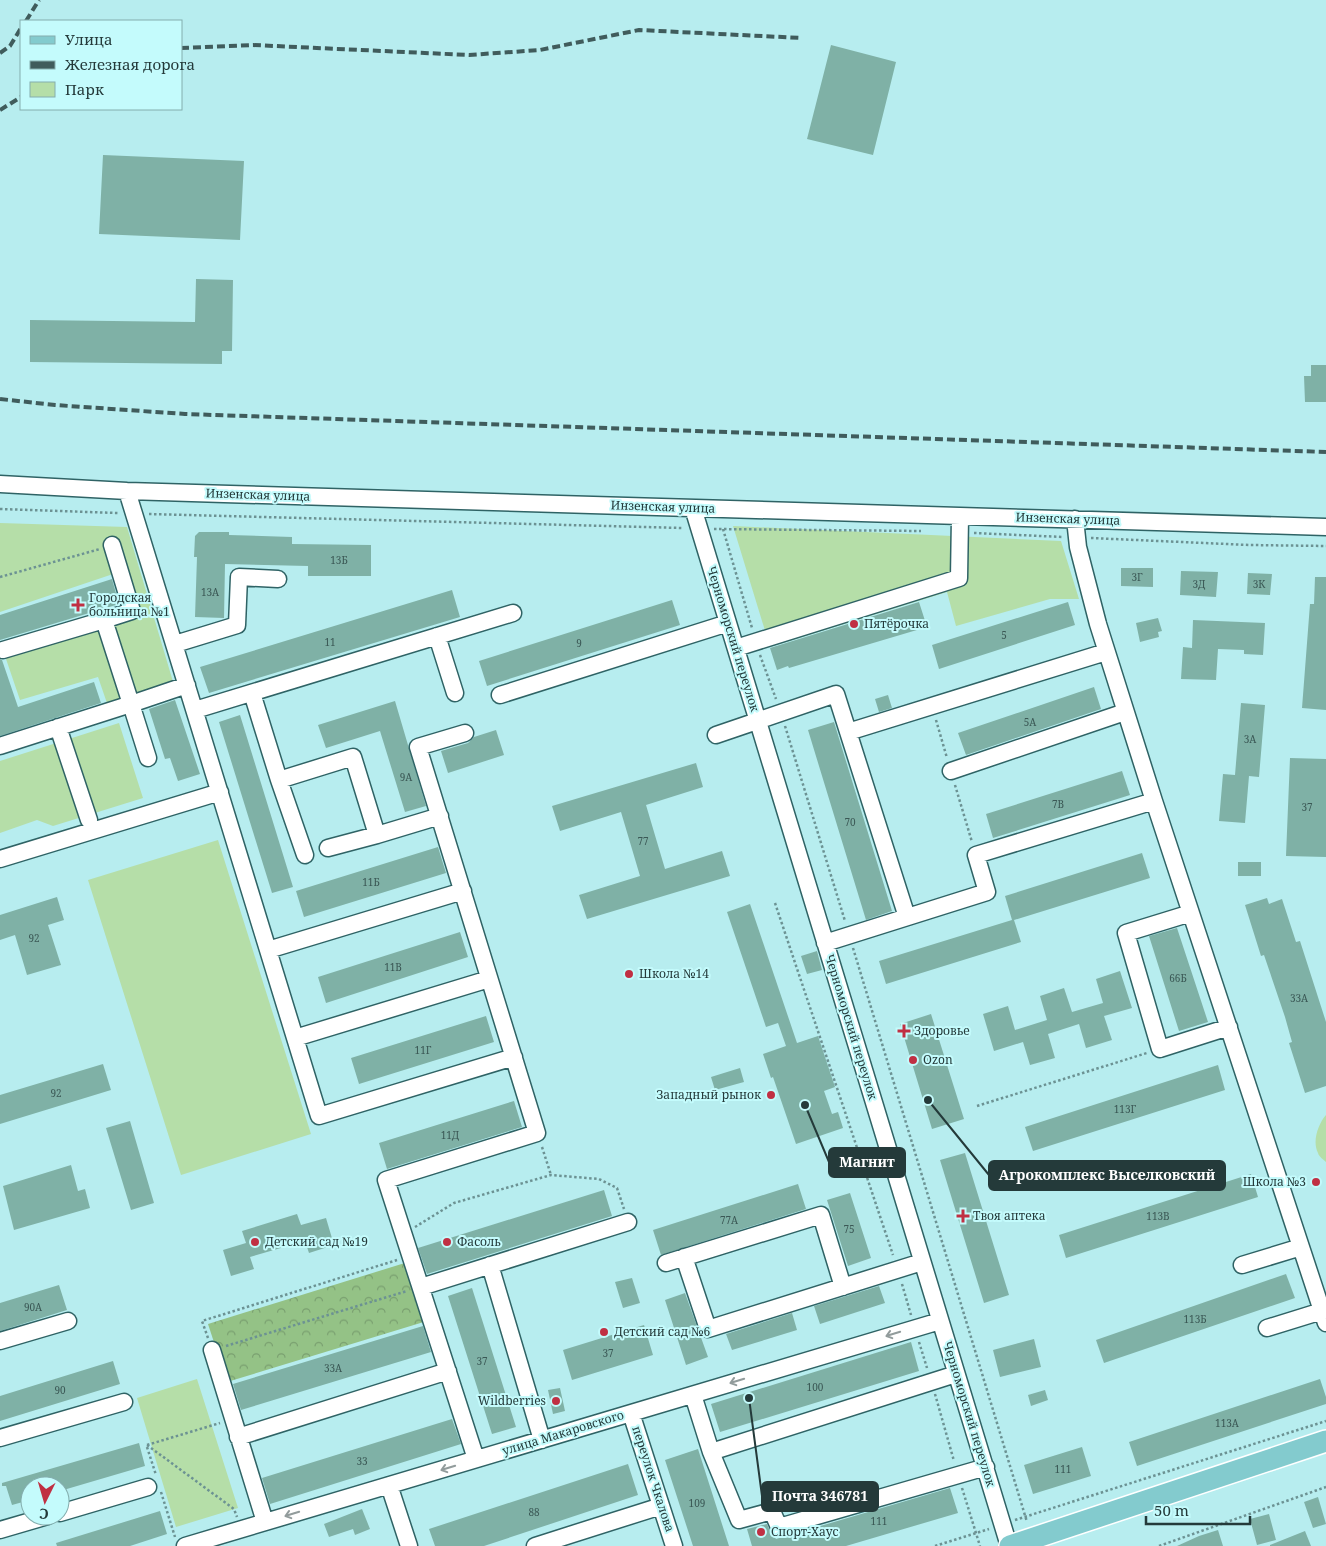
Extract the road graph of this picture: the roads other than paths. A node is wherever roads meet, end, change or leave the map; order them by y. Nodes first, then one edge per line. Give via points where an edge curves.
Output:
1 (0, 484) edge
2 (127, 491) junction
3 (693, 508) junction
4 (1075, 520) junction
5 (960, 525) junction
6 (1326, 527) edge
7 (112, 545) road end
8 (278, 579) dead end
9 (513, 613) dead end
10 (104, 620) junction
11 (728, 623) junction
12 (437, 636) junction
13 (175, 644) junction
14 (736, 648) junction
15 (3, 650) dead end
16 (1106, 652) junction
17 (187, 685) junction
18 (252, 693) junction
19 (455, 693) dead end
20 (500, 695) dead end
21 (131, 704) junction
22 (195, 710) junction
23 (1125, 712) junction
24 (758, 721) junction
25 (58, 727) junction
26 (848, 732) junction
27 (465, 733) dead end
28 (716, 735) dead end
29 (0, 746) edge
30 (148, 758) dead end
31 (951, 771) dead end
32 (279, 780) junction
33 (220, 792) junction
34 (1154, 801) junction
35 (440, 816) junction
36 (89, 820) dead end
37 (377, 835) junction
38 (328, 848) dead end
39 (305, 855) dead end
40 (0, 859) edge
41 (463, 891) junction
42 (1191, 914) junction
43 (907, 917) junction
44 (825, 943) junction
45 (268, 950) junction
46 (489, 978) junction
47 (1229, 1028) junction
48 (295, 1038) junction
49 (514, 1057) junction
50 (628, 1222) road end
51 (1301, 1247) junction
52 (684, 1257) junction
53 (922, 1262) junction
54 (666, 1263) dead end
55 (490, 1265) junction
56 (1242, 1265) dead end
57 (421, 1287) junction
58 (843, 1287) junction
59 (1324, 1317) edge
60 (68, 1321) dead end
61 (940, 1321) junction
62 (1267, 1328) dead end
63 (0, 1341) edge
64 (212, 1350) road end
65 (448, 1371) junction
66 (956, 1374) junction
67 (693, 1394) junction
68 (124, 1402) dead end
69 (631, 1413) junction
70 (238, 1437) junction
71 (0, 1438) edge
72 (542, 1440) junction
73 (1326, 1441) edge
74 (711, 1452) junction
75 (476, 1459) junction
76 (986, 1467) junction
77 (389, 1485) junction
78 (148, 1487) dead end
79 (661, 1506) junction
80 (70, 1509) edge
81 (265, 1522) junction
82 (20, 1524) edge
83 (0, 1530) edge
84 (185, 1546) edge
85 (409, 1546) edge
86 (536, 1546) edge
87 (674, 1546) edge
88 (1009, 1546) edge

1 - 2 street, Инзенская улица
2 - 3 street, Инзенская улица
2 - 13 street
3 - 5 street, Инзенская улица
3 - 11 street, Черноморский переулок
4 - 5 street, Инзенская улица
4 - 6 street, Инзенская улица
4 - 16 street
5 - 14 street via 959,578
7 - 10 street via 132,611
8 - 13 street via 239,577 237,625
9 - 12 street
10 - 15 street
10 - 21 street
11 - 14 street, Черноморский переулок
11 - 20 street
12 - 18 street
12 - 19 street
13 - 17 street
14 - 24 street, Черноморский переулок
16 - 23 street
16 - 26 street
17 - 21 street
17 - 22 street
18 - 22 street
18 - 32 street
21 - 25 street
21 - 30 street
22 - 33 street
23 - 31 street
23 - 34 street
24 - 26 street via 836,694
24 - 28 street
24 - 44 street, Черноморский переулок
25 - 29 street
25 - 36 street
26 - 43 street
27 - 35 street via 418,747
32 - 37 street via 353,757
32 - 39 street
33 - 40 street
33 - 45 street
34 - 42 street
34 - 43 street via 976,855 987,892
35 - 37 street
35 - 41 street
37 - 38 street
41 - 45 street
41 - 46 street
42 - 47 street
42 - 47 street via 1126,933 1160,1049
43 - 44 street
44 - 53 street, Черноморский переулок
45 - 48 street
46 - 48 street
46 - 49 street
47 - 51 street
48 - 49 street via 319,1116
49 - 57 street via 537,1133 386,1180
50 - 55 street
51 - 56 street
51 - 59 street
52 - 54 street
52 - 58 street via 708,1329
52 - 58 street via 821,1215
53 - 58 street
53 - 61 street, Черноморский переулок
55 - 57 street
55 - 72 street
57 - 65 street
59 - 62 street
60 - 63 street
61 - 66 street, Черноморский переулок
61 -> 67 street, улица Макаровского
64 - 70 street
65 - 70 street
65 - 75 street
66 - 74 street
66 - 76 street, Черноморский переулок
67 - 69 street, улица Макаровского
67 - 74 street
68 - 71 street
69 - 72 street, улица Макаровского
69 - 79 street, переулок Чкалова
70 - 81 street
72 - 75 street, улица Макаровского
73 - 88 main road
74 - 76 street via 739,1520 772,1511 779,1527
75 -> 77 street, улица Макаровского
76 - 88 street, Черноморский переулок
77 -> 81 street, улица Макаровского
77 - 85 street
78 - 80 street
79 - 86 street
79 - 87 street, переулок Чкалова
81 - 84 street, улица Макаровского
82 - 83 street

